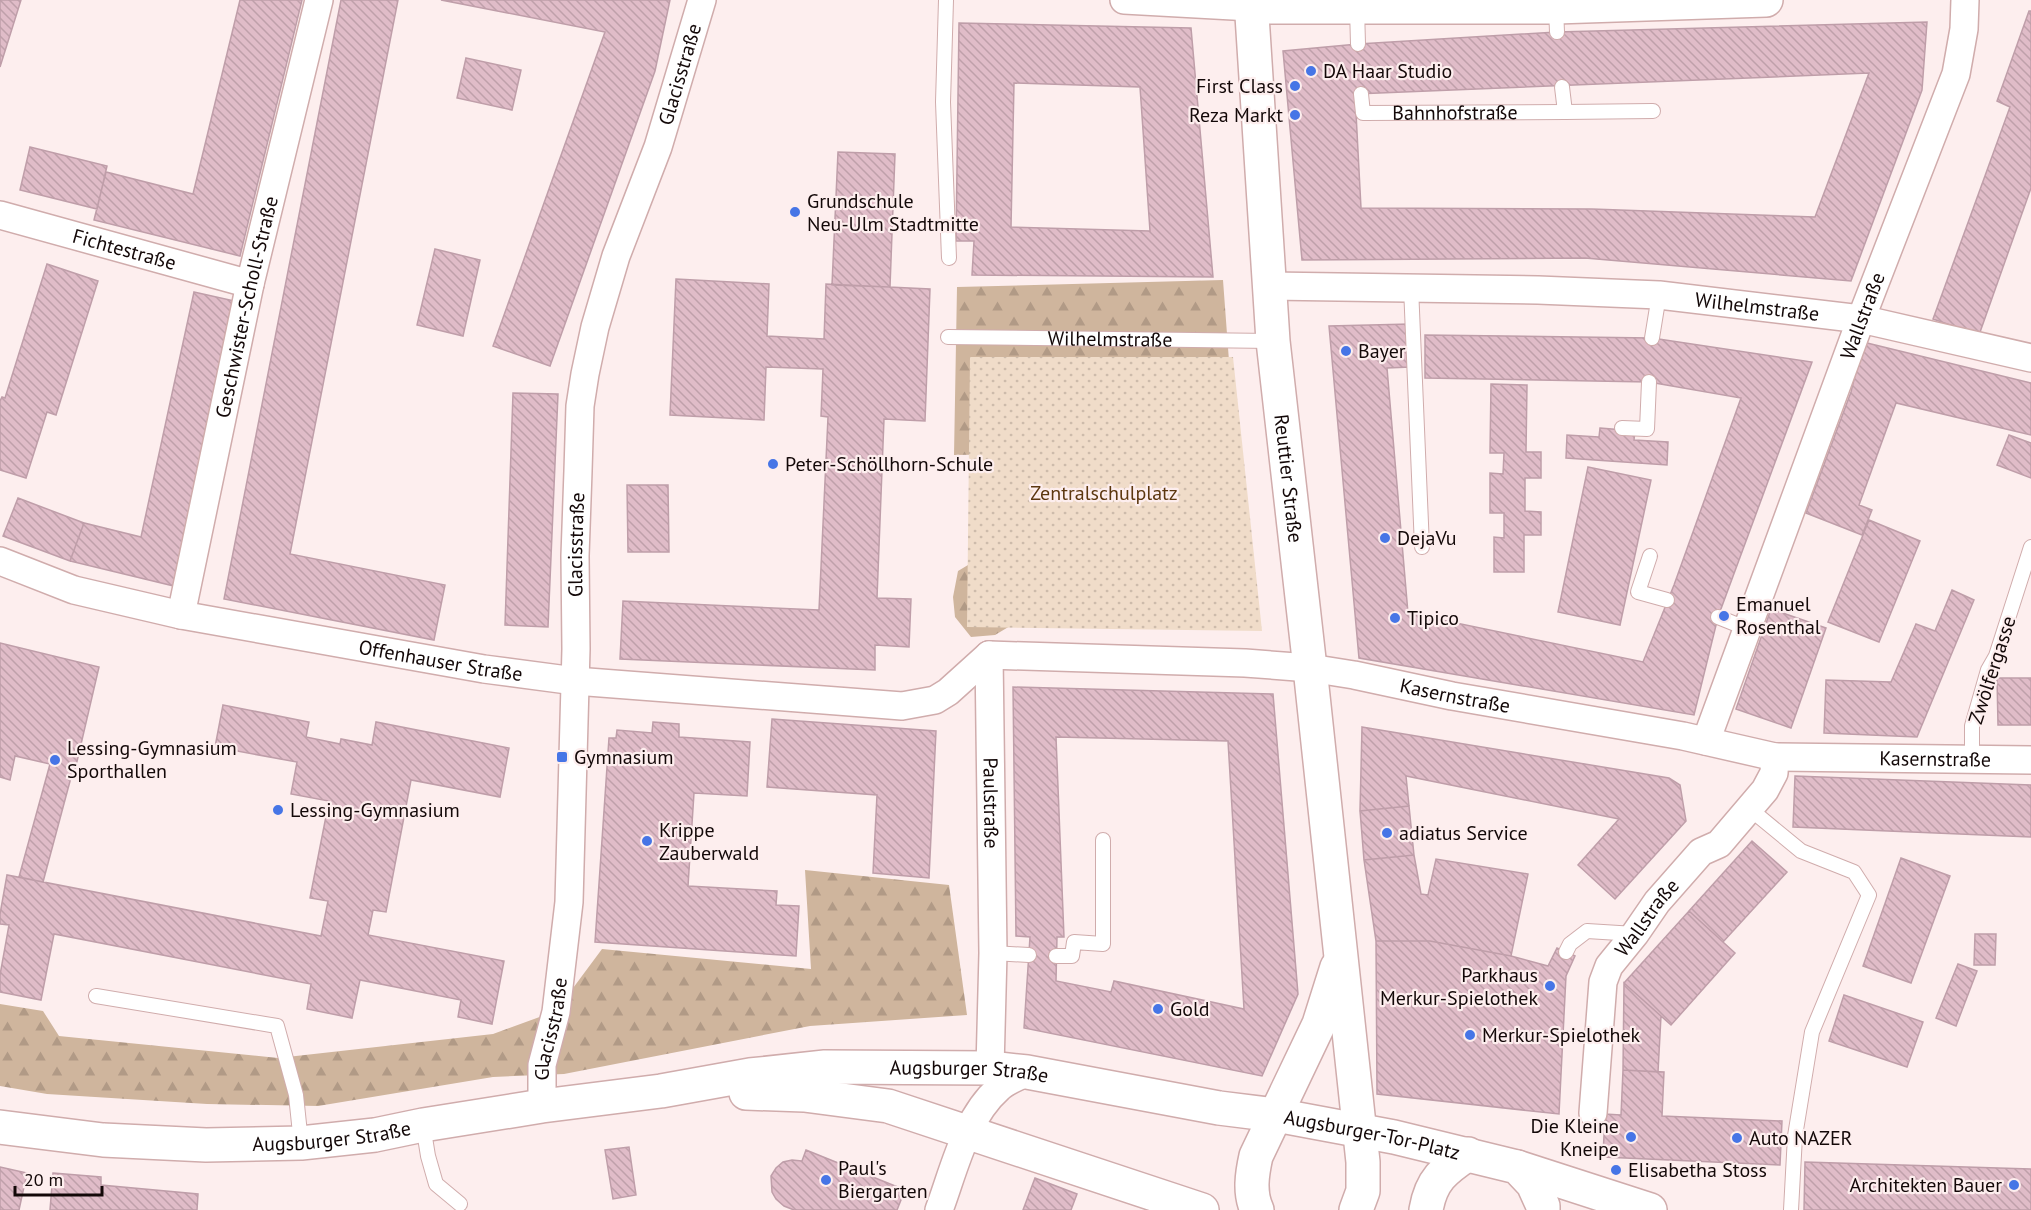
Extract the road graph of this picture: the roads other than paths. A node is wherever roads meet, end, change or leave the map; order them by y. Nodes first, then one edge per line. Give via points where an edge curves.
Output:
1 (319, 0) edge
2 (702, 0) edge
3 (946, 0) edge
4 (1124, 0) edge
5 (1766, 0) edge
6 (1965, 0) edge
7 (1251, 4) edge
8 (1357, 8) junction
9 (1358, 44) dead end
10 (1562, 87) dead end
11 (1361, 94) dead end
12 (1653, 111) dead end
13 (1565, 112) junction
14 (0, 214) edge
15 (949, 258) dead end
16 (250, 285) junction
17 (1269, 286) junction
18 (1411, 287) junction
19 (1659, 295) junction
20 (1861, 319) junction
21 (948, 337) dead end
22 (1652, 338) dead end
23 (1273, 341) junction
24 (2031, 358) edge
25 (1649, 382) dead end
26 (1622, 428) dead end
27 (1422, 547) dead end
28 (2031, 547) edge
29 (1650, 556) dead end
30 (0, 561) edge
31 (1668, 600) dead end
32 (181, 615) junction
33 (1718, 617) dead end
34 (1748, 629) junction
35 (989, 655) junction
36 (1310, 668) junction
37 (575, 681) junction
38 (1706, 741) junction
39 (1775, 757) junction
40 (1972, 760) junction
41 (2031, 760) edge
42 (1750, 809) junction
43 (1103, 840) dead end
44 (1635, 934) junction
45 (1566, 952) dead end
46 (993, 953) junction
47 (1341, 954) junction
48 (1029, 955) dead end
49 (1056, 957) dead end
50 (96, 996) dead end
51 (990, 1068) junction
52 (1027, 1071) junction
53 (661, 1091) junction
54 (542, 1106) junction
55 (1593, 1113) dead end
56 (1276, 1114) junction
57 (423, 1125) junction
58 (0, 1127) edge
59 (1360, 1131) junction
60 (968, 1132) junction
61 (301, 1143) junction
62 (1468, 1154) junction
63 (1517, 1167) junction
64 (460, 1204) dead end
65 (939, 1210) edge
66 (1202, 1210) edge
67 (1257, 1210) edge
68 (1356, 1210) edge
69 (1426, 1210) edge
70 (1543, 1210) edge
71 (1650, 1210) edge
72 (1791, 1210) edge

1 - 16 street, Geschwister-Scholl-Straße
2 - 37 street, Glacisstraße via 658,147 616,256 585,374 580,406
3 - 15 lane via 944,102
4 - 7 street via 1195,6
5 - 8 street via 1556,19
6 - 20 street, Wallstraße via 1956,75
7 - 8 street
7 - 17 street, Reuttier Straße
8 - 9 lane
10 - 13 lane
11 - 13 lane, Bahnhofstraße via 1363,113
12 - 13 lane, Bahnhofstraße
14 - 16 street, Fichtestraße
16 - 32 street, Geschwister-Scholl-Straße
17 - 18 street, Wilhelmstraße
17 - 23 street, Reuttier Straße
18 - 19 street, Wilhelmstraße
18 - 27 lane
19 - 20 street, Wilhelmstraße
19 - 22 lane
20 - 24 street, Wilhelmstraße
20 - 34 street, Wallstraße
21 - 23 lane, Wilhelmstraße
23 - 36 street, Reuttier Straße
25 - 26 lane via 1652,429
28 - 40 lane, Zwölfergasse via 1972,726
29 - 31 lane via 1638,592
30 - 32 street, Offenhauser Straße via 74,590
32 - 37 street, Offenhauser Straße via 484,669
33 - 34 lane
34 - 38 street, Wallstraße
35 - 36 street, Kasernstraße
35 - 37 street, Offenhauser Straße via 935,700 892,706
35 - 46 street, Paulstraße
36 - 38 street, Kasernstraße
36 - 47 street, Reuttier Straße
37 - 54 street, Glacisstraße via 569,902 556,1011 542,1065
38 - 39 street, Kasernstraße
39 - 40 street, Kasernstraße
39 - 42 street, Wallstraße via 1773,774
40 - 41 street, Kasernstraße
42 - 44 street, Wallstraße via 1719,844 1701,852
42 - 72 lane via 1801,851 1854,872 1869,895 1812,1032 1795,1136
43 - 49 lane via 1103,944 1074,942 1072,956
44 - 45 lane via 1587,931
44 - 55 street, Wallstraße via 1609,966 1603,982
46 - 48 lane
46 - 51 street, Paulstraße
47 - 56 street, Reuttier Straße via 1319,1024
47 - 59 street, Reuttier Straße
50 - 61 lane via 277,1026 296,1095
51 - 52 street, Augsburger Straße
51 - 53 street, Augsburger Straße via 825,1067
52 - 56 street, Augsburger Straße via 1219,1108
52 - 60 street via 1000,1087 983,1105
53 - 54 street, Augsburger Straße
53 - 60 street, Augsburger Straße via 815,1096 888,1106
54 - 57 street, Augsburger Straße
56 - 59 street, Augsburger-Tor-Platz
56 - 67 street, Augsburger-Tor-Platz via 1252,1173
57 - 61 street, Augsburger Straße via 375,1136
57 - 64 lane via 436,1184
58 - 61 street, Augsburger Straße via 114,1141 206,1145
59 - 62 street, Augsburger-Tor-Platz
59 - 68 street, Reuttier Straße via 1363,1191
60 - 65 street
60 - 66 street, Augsburger Straße
62 - 63 street, Augsburger-Tor-Platz
62 - 69 street via 1446,1168 1431,1188
63 - 70 street via 1533,1184
63 - 71 street

